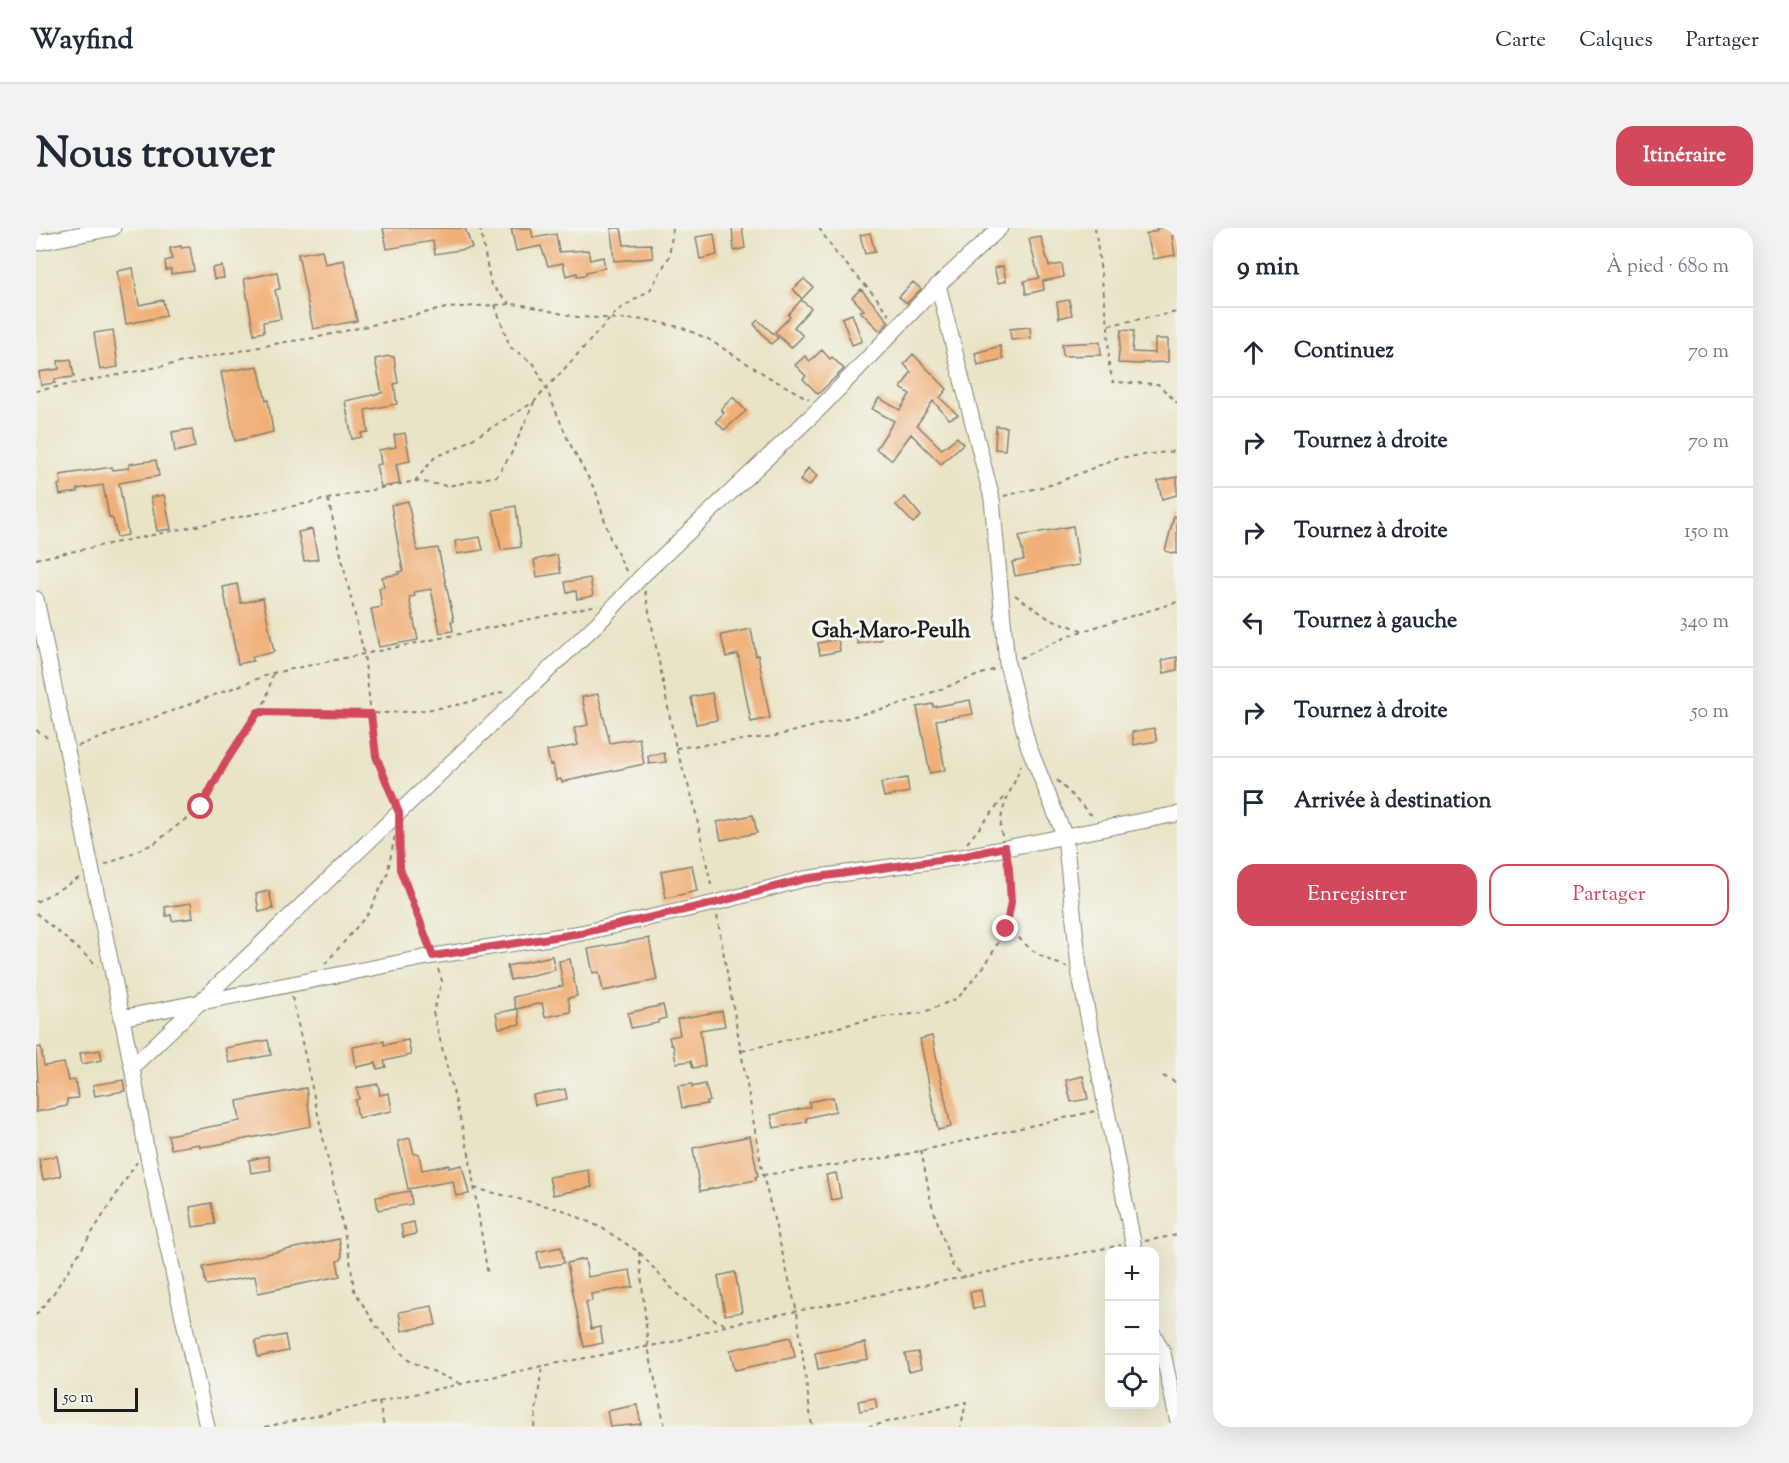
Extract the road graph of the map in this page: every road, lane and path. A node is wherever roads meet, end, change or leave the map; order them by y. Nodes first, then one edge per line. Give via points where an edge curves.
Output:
1 (113, 228) edge
2 (480, 228) edge
3 (673, 228) edge
4 (819, 228) edge
5 (1000, 228) edge
6 (1095, 228) edge
7 (36, 243) edge
8 (938, 285) junction
9 (510, 304) junction
10 (495, 305) junction
11 (1177, 312) edge
12 (610, 318) junction
13 (1108, 325) junction
14 (898, 327) junction
15 (546, 388) junction
16 (36, 391) edge
17 (534, 402) junction
18 (1177, 403) edge
19 (822, 405) junction
20 (1177, 451) edge
21 (415, 481) junction
22 (328, 499) junction
23 (992, 499) junction
24 (36, 559) edge
25 (639, 579) junction
26 (1000, 585) junction
27 (36, 599) edge
28 (1177, 602) edge
29 (597, 605) dead end
30 (1084, 631) junction
31 (364, 654) junction
32 (1007, 664) junction
33 (273, 673) junction
34 (508, 690) dead end
35 (258, 712) junction
36 (371, 714) junction
37 (36, 730) edge
38 (1028, 745) junction
39 (676, 748) junction
40 (67, 749) junction
41 (1057, 780) dead end
42 (1010, 792) junction
43 (399, 813) junction
44 (1177, 814) edge
45 (1099, 817) dead end
46 (1065, 837) junction
47 (966, 844) dead end
48 (1005, 847) junction
49 (92, 871) junction
50 (36, 902) edge
51 (715, 903) junction
52 (36, 913) edge
53 (1007, 924) junction
54 (433, 956) junction
55 (324, 965) dead end
56 (1079, 970) junction
57 (113, 978) junction
58 (290, 986) junction
59 (199, 1004) junction
60 (121, 1018) junction
61 (742, 1051) junction
62 (132, 1067) junction
63 (1163, 1076) dead end
64 (1177, 1083) edge
65 (1107, 1108) junction
66 (146, 1148) junction
67 (921, 1150) junction
68 (763, 1175) junction
69 (474, 1188) junction
70 (1177, 1235) edge
71 (1135, 1247) edge
72 (639, 1252) junction
73 (1105, 1252) edge
74 (488, 1276) dead end
75 (966, 1277) junction
76 (797, 1312) junction
77 (36, 1315) edge
78 (728, 1325) junction
79 (1159, 1344) edge
80 (648, 1347) junction
81 (542, 1365) junction
82 (461, 1384) junction
83 (379, 1402) junction
84 (1177, 1418) edge
85 (207, 1427) edge
86 (265, 1427) edge
87 (384, 1427) edge
88 (534, 1427) edge
89 (665, 1427) edge
90 (812, 1427) edge
91 (868, 1427) edge
92 (961, 1427) edge

1 - 7 street
2 - 9 path via 491,285
3 - 12 path via 669,257 650,291
4 - 14 path
5 - 8 street
6 - 13 path
8 - 14 street
8 - 23 street
9 - 10 path
9 - 12 path via 577,317
10 - 15 path via 510,347 534,364
10 - 16 path via 446,308 314,339
11 - 13 path
12 - 15 path
12 - 19 path via 648,320 683,328
13 - 18 path via 1113,382 1158,384
14 - 19 street
15 - 17 path
15 - 25 path via 596,492 610,538 626,572
17 - 21 path via 435,457
17 - 21 path via 497,476 448,486
19 - 25 street
20 - 23 path via 1117,458 1054,484
21 - 22 path
22 - 24 path
22 - 31 path
23 - 26 street
25 - 39 path
25 - 43 street
26 - 30 path via 1048,618
26 - 32 street
27 - 40 street
28 - 30 path
29 - 31 path
30 - 32 path
31 - 33 path
31 - 36 path
32 - 38 street
32 - 39 path via 898,705 775,736
33 - 35 path via 266,700
33 - 40 path
34 - 36 path via 443,708
35 - 36 path
35 - 49 path via 201,807 155,843
36 - 43 path via 376,756
37 - 40 path
38 - 42 path
38 - 46 street
39 - 51 path via 693,800
40 - 49 street
41 - 45 path via 1090,814
42 - 47 path
42 - 48 path via 1000,831
43 - 54 path via 400,869
43 - 55 path via 387,875 368,914
43 - 59 street
44 - 46 street
46 - 48 street
46 - 56 street
48 - 51 street via 804,879
48 - 53 path via 1011,902
49 - 50 path
49 - 57 street
51 - 54 street via 581,933
51 - 61 path
52 - 57 path
53 - 56 path via 1023,944 1047,959
53 - 61 path via 986,964 958,998 922,1013 875,1018
54 - 58 street
54 - 69 path via 442,981 433,1012
56 - 65 street
57 - 60 street
58 - 59 street
58 - 82 path via 354,1290 376,1326 408,1360
59 - 60 street
59 - 62 street
60 - 62 street
61 - 68 path
62 - 66 street
63 - 64 path
65 - 67 path
65 - 71 street
66 - 77 path
66 - 85 street
67 - 68 path
67 - 75 path via 943,1239 953,1267
68 - 76 path
69 - 72 path via 563,1210 602,1228
69 - 74 path
70 - 71 path
72 - 78 path via 677,1294 710,1318
72 - 80 path
73 - 75 path
75 - 76 path
76 - 78 path
76 - 90 path
78 - 80 path
79 - 84 street
80 - 81 path
80 - 89 path
81 - 82 path
81 - 88 path
82 - 83 path
83 - 86 path
83 - 87 path
91 - 92 path via 966,1402

